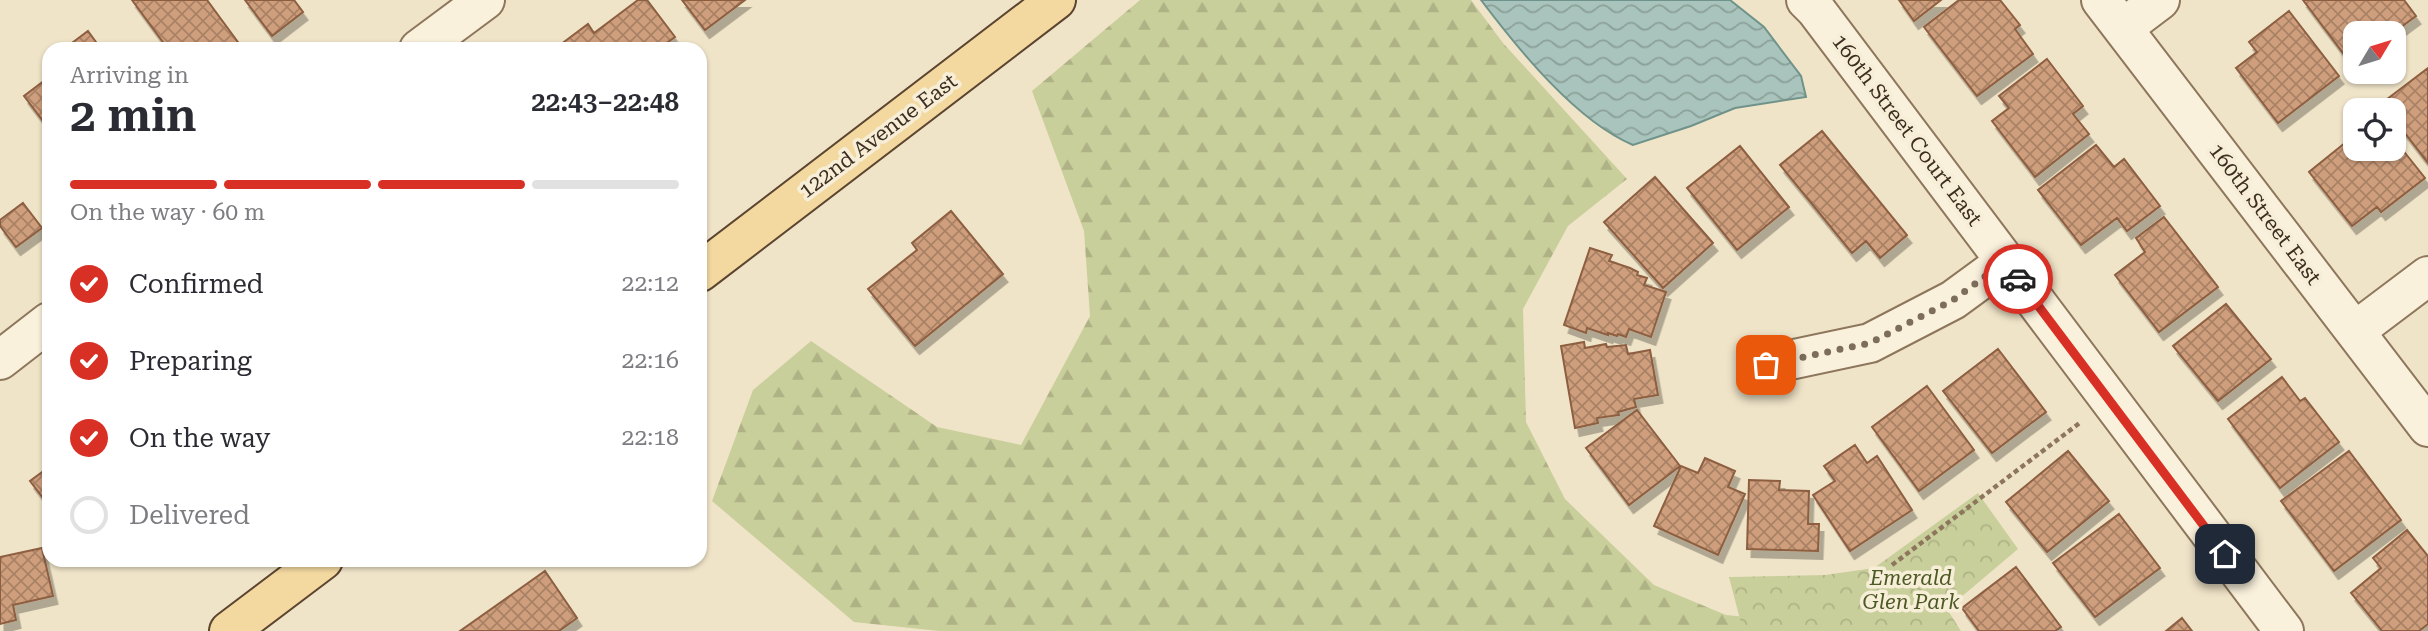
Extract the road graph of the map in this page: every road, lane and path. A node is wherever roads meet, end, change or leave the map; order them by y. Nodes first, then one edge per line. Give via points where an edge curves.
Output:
1 (485, 0) edge
2 (1056, 0) edge
3 (1806, 0) edge
4 (2160, 0) edge
5 (2112, 14) edge
6 (428, 42) edge
7 (2005, 262) junction
8 (707, 267) edge
9 (2428, 276) edge
10 (42, 328) edge
11 (2354, 331) junction
12 (0, 360) edge
13 (1766, 365) dead end
14 (2109, 400) junction
15 (2428, 427) edge
16 (1892, 565) dead end
17 (314, 567) edge
18 (229, 631) edge
19 (2284, 631) edge

1 - 6 street
2 - 8 main road, 122nd Avenue East
3 - 7 street, 160th Street Court East
4 - 5 street
5 - 11 street, 160th Street East
7 - 13 street via 1953,300 1870,343
7 - 14 street, 160th Street Court East
9 - 11 street
10 - 12 street
11 - 15 street, 160th Street East
14 - 16 path
14 - 19 street, 160th Street Court East
17 - 18 main road

